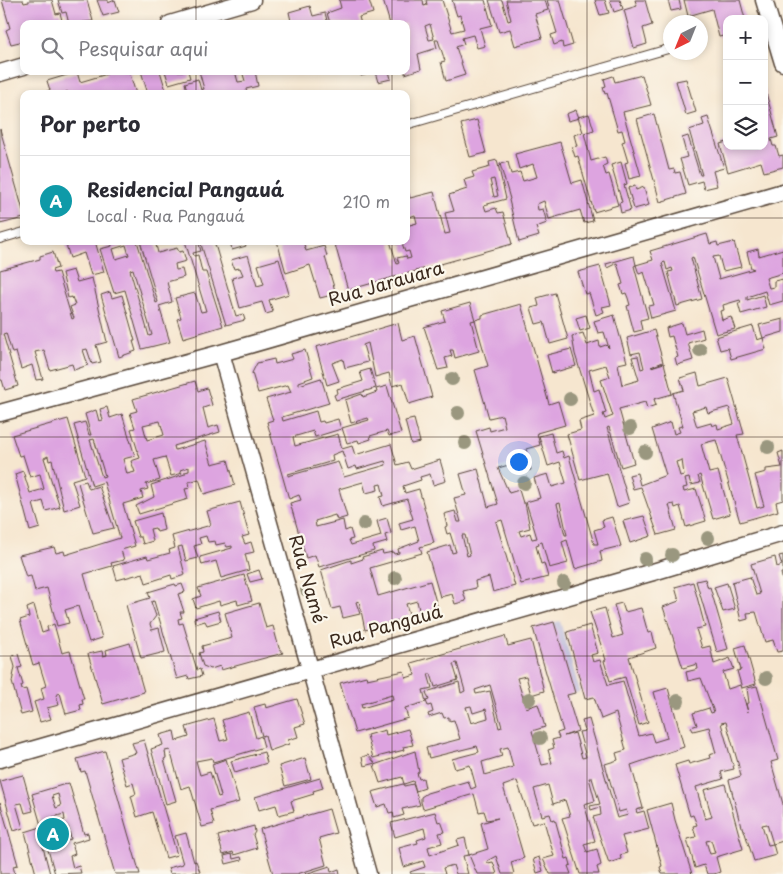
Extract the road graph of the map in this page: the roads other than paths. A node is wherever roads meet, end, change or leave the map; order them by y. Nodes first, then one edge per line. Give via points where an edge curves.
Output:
1 (252, 0) edge
2 (764, 0) edge
3 (184, 20) edge
4 (663, 50) edge
5 (783, 63) edge
6 (20, 67) edge
7 (0, 73) edge
8 (410, 124) edge
9 (783, 192) edge
10 (20, 233) edge
11 (0, 239) edge
12 (221, 353) junction
13 (0, 413) edge
14 (783, 533) edge
15 (312, 669) junction
16 (0, 759) edge
17 (368, 874) edge

1 - 3 street
2 - 5 street
4 - 8 lane
6 - 7 street
9 - 12 street, Rua Jarauara
10 - 11 lane
12 - 13 street, Rua Jarauara
12 - 15 street, Rua Namé
14 - 15 street, Rua Pangauá
15 - 16 street, Rua Pangauá
15 - 17 street, Rua Namé

